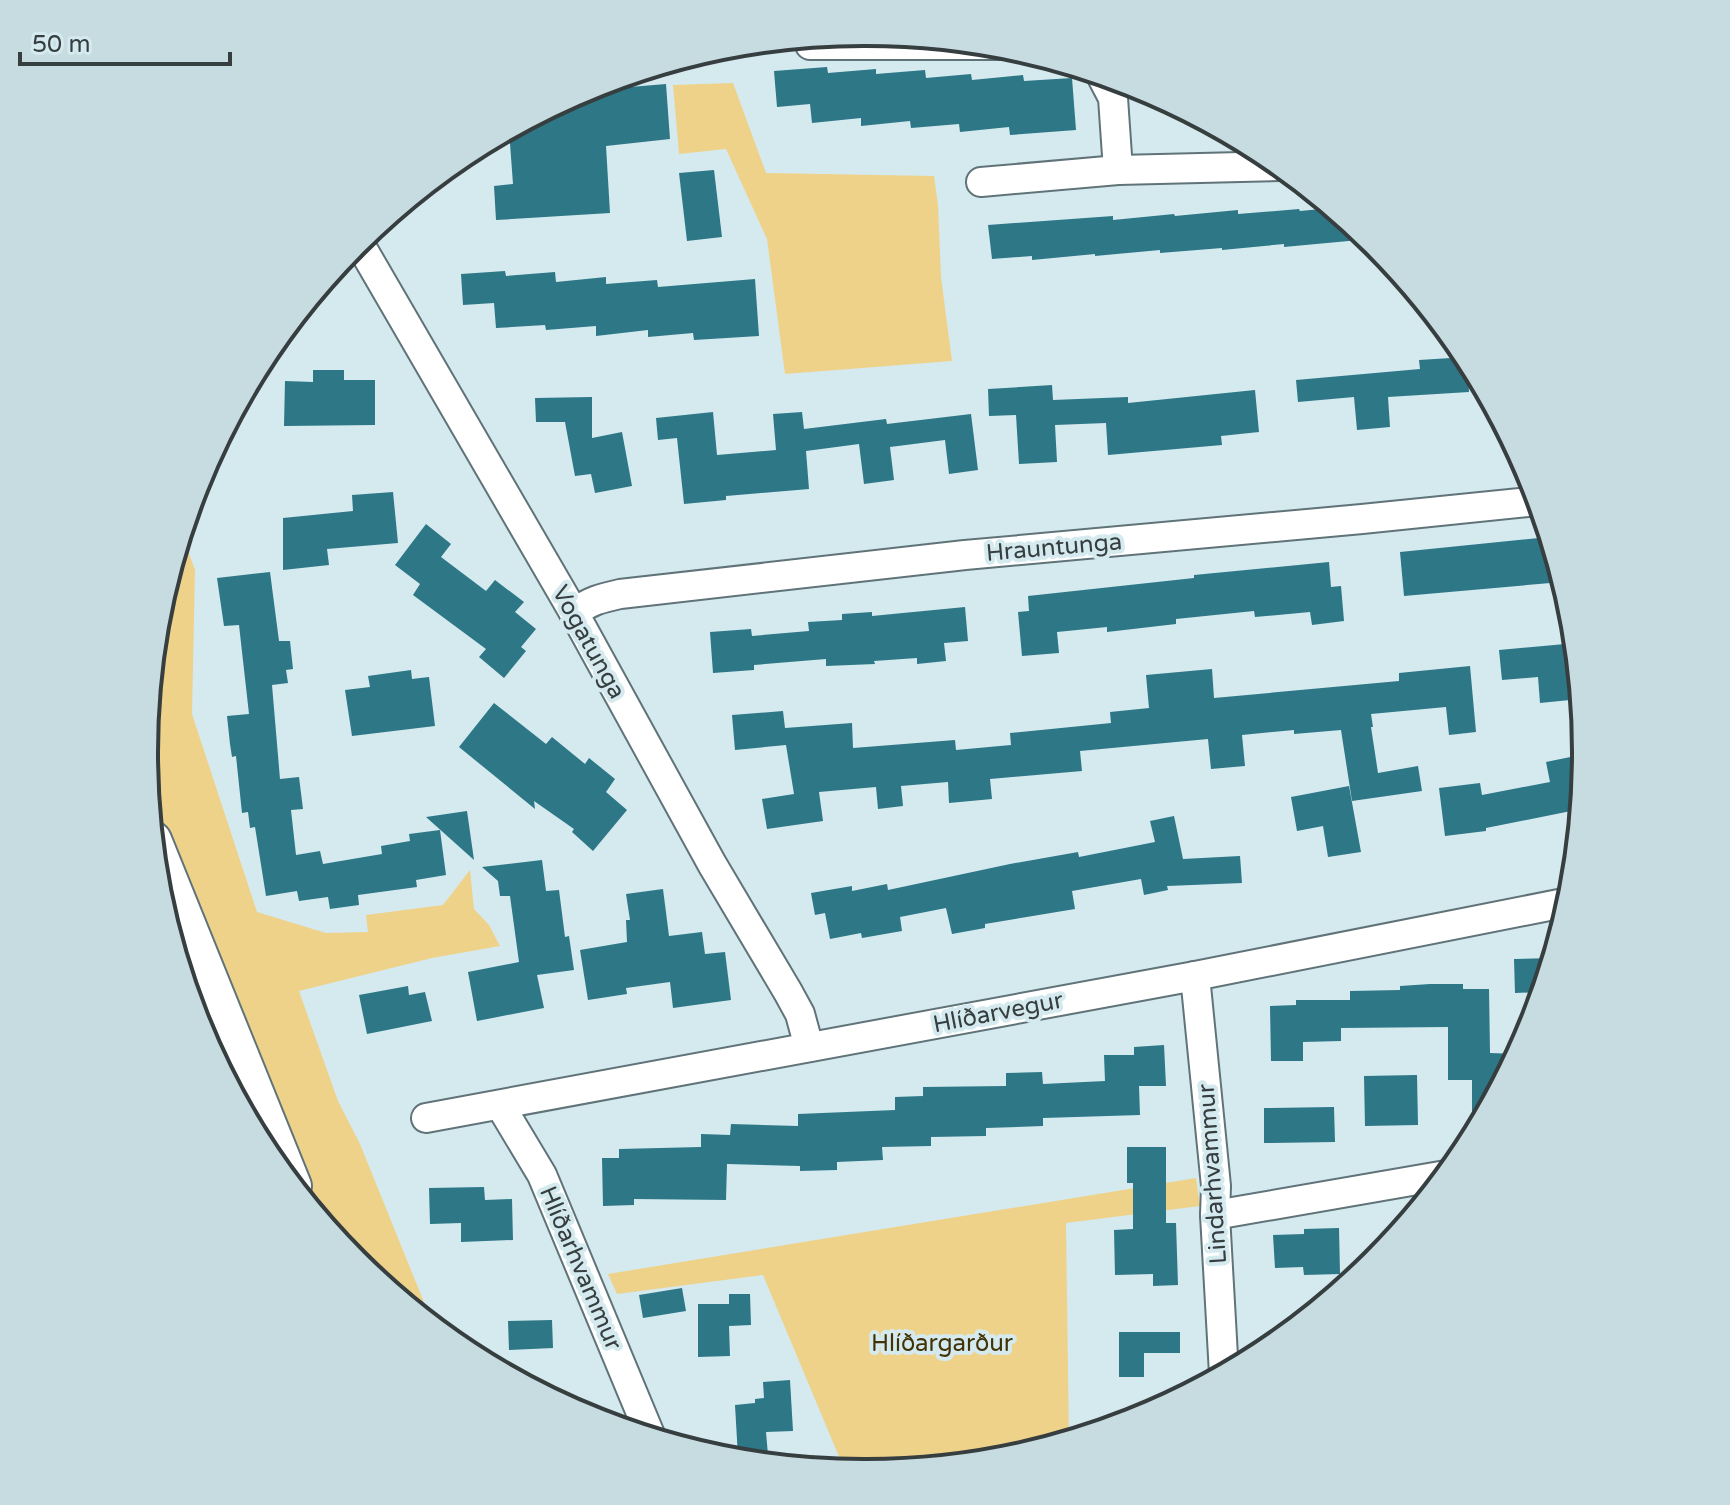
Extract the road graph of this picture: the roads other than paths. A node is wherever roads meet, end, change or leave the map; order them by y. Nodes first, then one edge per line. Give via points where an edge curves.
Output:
1 (1109, 90) edge
2 (1260, 166) edge
3 (1118, 170) junction
4 (981, 182) dead end
5 (365, 253) edge
6 (1526, 502) edge
7 (574, 613) junction
8 (171, 885) edge
9 (1554, 905) edge
10 (1195, 976) junction
11 (809, 1047) junction
12 (500, 1105) junction
13 (426, 1118) dead end
14 (274, 1138) edge
15 (1430, 1178) edge
16 (1215, 1215) junction
17 (1223, 1361) edge
18 (646, 1424) edge

1 - 3 street
2 - 3 street
3 - 4 street
5 - 7 street, Vogatunga
6 - 7 street, Hrauntunga via 965,555 620,594 585,604
7 - 11 street, Vogatunga via 800,1014
8 - 14 main road
9 - 10 street, Hlíðarvegur
10 - 11 street, Hlíðarvegur
10 - 16 street, Lindarhvammur
11 - 12 street, Hlíðarvegur
12 - 13 street, Hlíðarvegur
12 - 18 street, Hlíðarhvammur via 542,1175
15 - 16 street
16 - 17 street, Lindarhvammur

